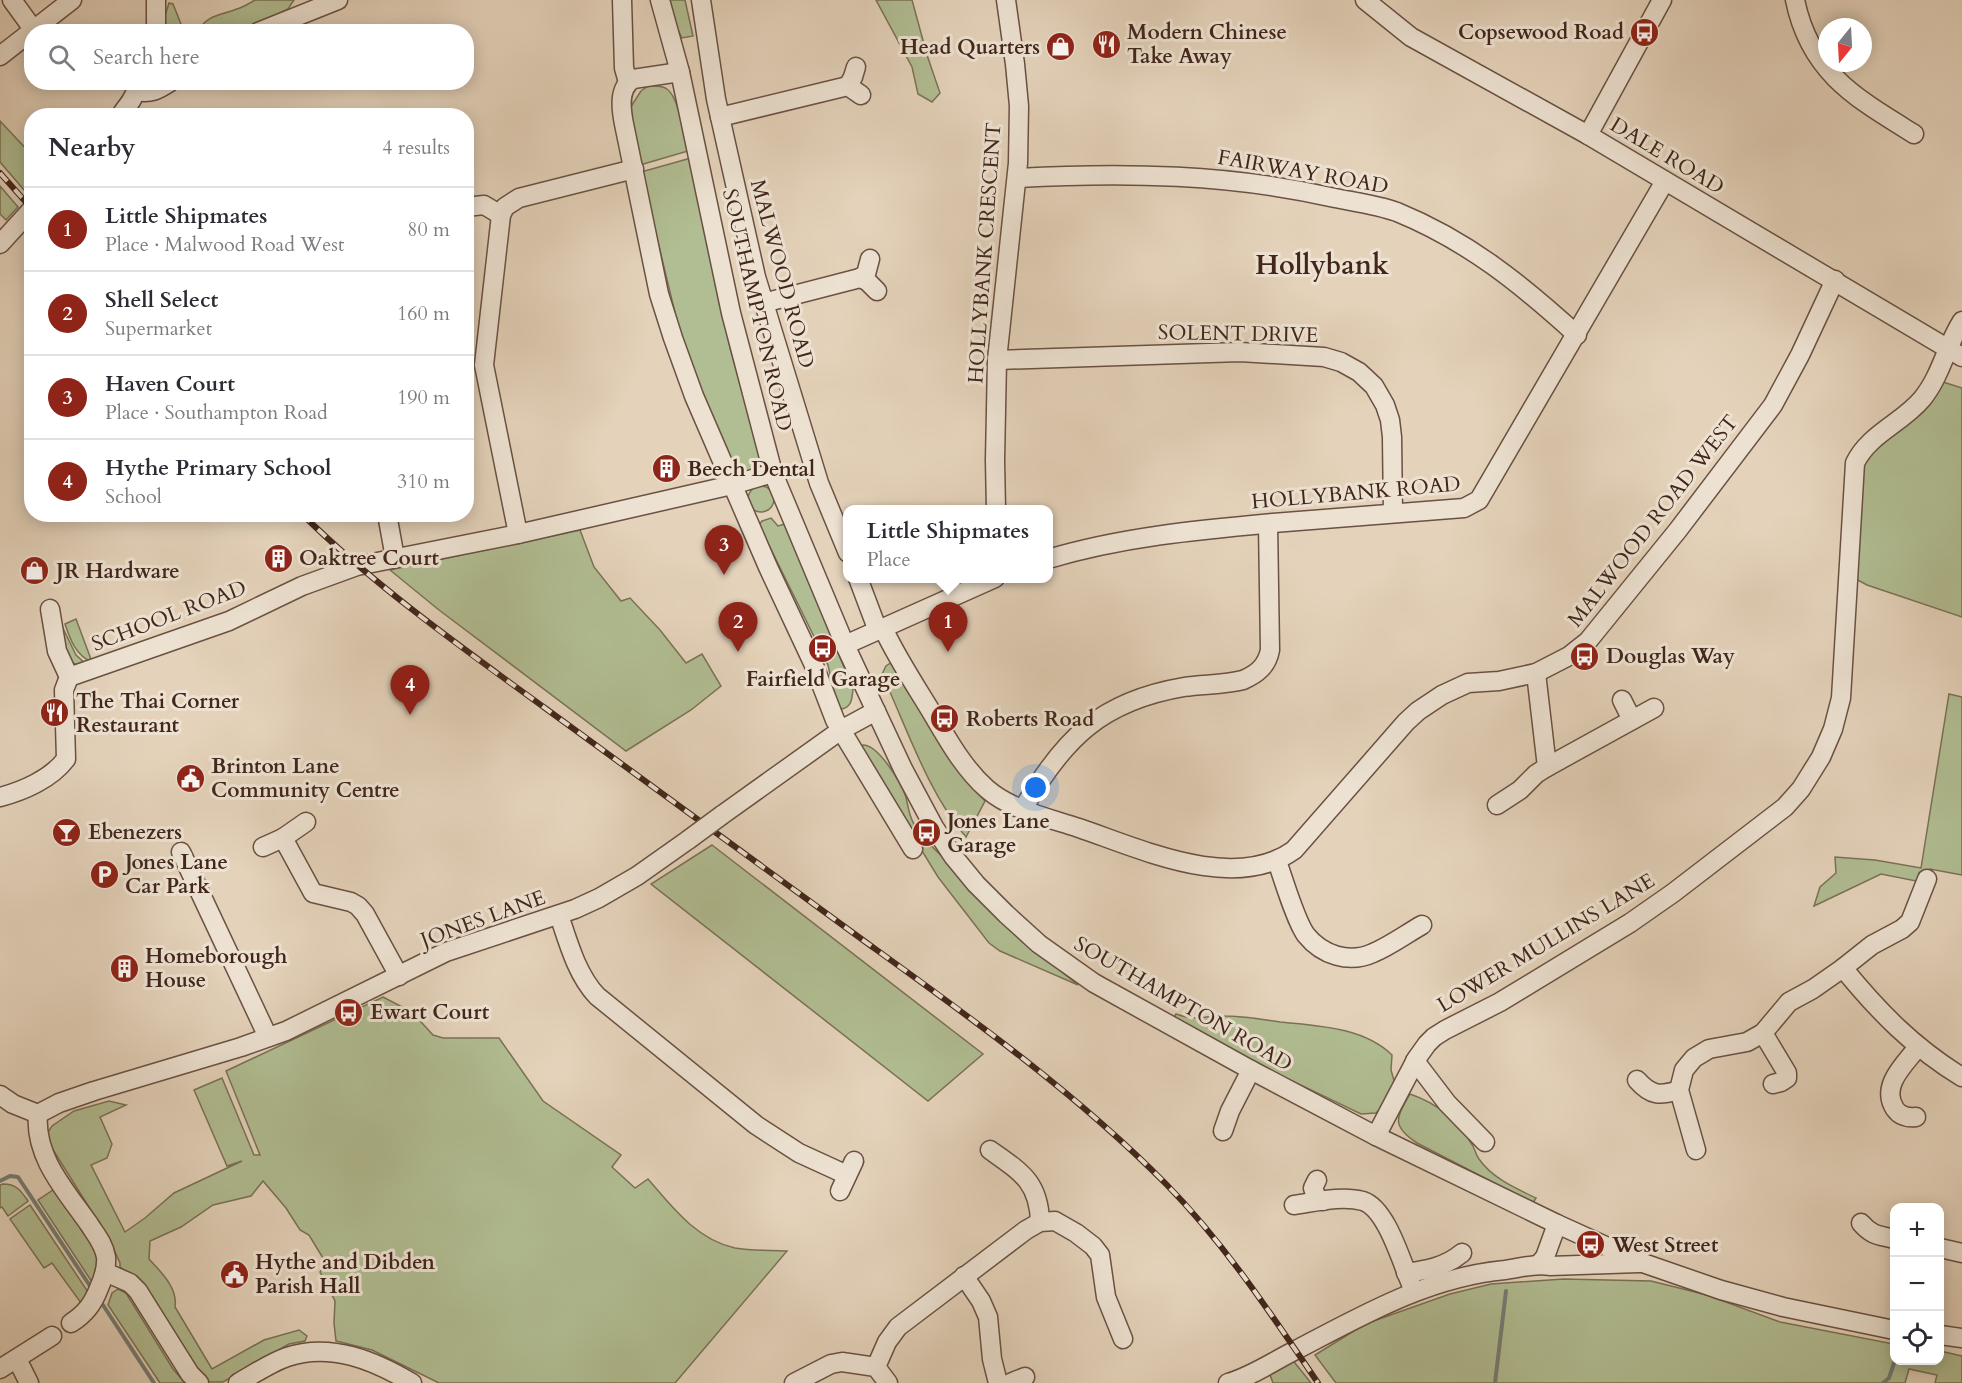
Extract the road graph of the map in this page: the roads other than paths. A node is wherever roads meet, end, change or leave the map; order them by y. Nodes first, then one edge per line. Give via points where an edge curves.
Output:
1 (12, 0) edge
2 (72, 0) edge
3 (156, 0) edge
4 (338, 0) edge
5 (622, 0) edge
6 (660, 0) edge
7 (701, 0) edge
8 (1365, 0) edge
9 (1662, 0) edge
10 (1795, 0) edge
11 (1009, 1) edge
12 (29, 24) edge
13 (40, 24) edge
14 (156, 24) edge
15 (278, 24) edge
16 (24, 36) edge
17 (0, 56) edge
18 (856, 68) dead end
19 (680, 72) junction
20 (628, 82) junction
21 (137, 90) edge
22 (142, 90) edge
23 (157, 90) edge
24 (125, 108) edge
25 (720, 117) junction
26 (1914, 134) dead end
27 (1588, 135) junction
28 (634, 169) junction
29 (1018, 178) junction
30 (1665, 181) junction
31 (474, 206) edge
32 (501, 215) junction
33 (24, 218) edge
34 (0, 244) edge
35 (870, 259) dead end
36 (860, 278) junction
37 (1835, 280) junction
38 (877, 291) dead end
39 (763, 303) junction
40 (1962, 321) edge
41 (1577, 335) junction
42 (1955, 353) edge
43 (997, 360) junction
44 (475, 367) edge
45 (773, 473) junction
46 (732, 485) junction
47 (996, 505) edge
48 (1393, 513) junction
49 (388, 522) edge
50 (1268, 524) junction
51 (518, 534) junction
52 (843, 541) edge
53 (395, 558) junction
54 (1053, 558) edge
55 (860, 583) edge
56 (986, 583) edge
57 (50, 609) dead end
58 (881, 629) junction
59 (845, 645) junction
60 (1536, 673) junction
61 (69, 677) junction
62 (1622, 700) dead end
63 (1654, 708) dead end
64 (876, 711) junction
65 (1632, 720) junction
66 (841, 730) junction
67 (1547, 767) junction
68 (0, 797) edge
69 (1510, 803) dead end
70 (1023, 809) junction
71 (306, 822) dead end
72 (283, 838) junction
73 (263, 847) dead end
74 (913, 849) dead end
75 (181, 852) dead end
76 (1277, 861) junction
77 (1927, 879) dead end
78 (559, 915) junction
79 (1422, 925) dead end
80 (1843, 968) junction
81 (399, 976) junction
82 (1763, 1033) junction
83 (268, 1037) junction
84 (1918, 1047) junction
85 (1415, 1061) junction
86 (1251, 1070) junction
87 (1962, 1077) edge
88 (1637, 1080) dead end
89 (1773, 1084) dead end
90 (1679, 1090) junction
91 (0, 1095) edge
92 (38, 1114) junction
93 (1916, 1117) dead end
94 (1223, 1131) dead end
95 (1376, 1136) junction
96 (1700, 1141) dead end
97 (1485, 1142) dead end
98 (990, 1150) dead end
99 (847, 1176) dead end
100 (1317, 1180) dead end
101 (1323, 1201) junction
102 (1294, 1205) dead end
103 (1040, 1222) junction
104 (1861, 1223) dead end
105 (1557, 1224) junction
106 (1890, 1238) edge
107 (1944, 1249) edge
108 (1462, 1253) dead end
109 (1962, 1253) edge
110 (1643, 1263) junction
111 (1539, 1264) junction
112 (105, 1272) junction
113 (1406, 1273) junction
114 (964, 1276) junction
115 (1414, 1291) junction
116 (71, 1323) dead end
117 (1890, 1329) edge
118 (52, 1336) dead end
119 (1944, 1336) edge
120 (1962, 1338) edge
121 (1123, 1339) dead end
122 (16, 1359) junction
123 (876, 1367) junction
124 (0, 1369) edge
125 (240, 1382) edge
126 (29, 1383) edge
127 (199, 1383) edge
128 (412, 1383) edge
129 (794, 1383) edge
130 (888, 1383) edge
131 (998, 1383) edge
132 (1228, 1383) edge

1 - 12 street
2 - 13 street
3 - 14 street
4 - 15 street
5 - 20 street
6 - 19 street, SOUTHAMPTON ROAD
7 - 25 street, MALWOOD ROAD
8 - 27 street, DALE ROAD via 1411,38
9 - 27 street
10 - 26 street via 1804,35 1835,78 1861,101
11 - 29 street, HOLLYBANK CRESCENT via 1018,106
16 - 17 street
18 - 25 street via 854,91
19 - 20 street
19 - 45 street, SOUTHAMPTON ROAD via 731,313
20 - 28 street via 621,102
21 - 24 street
22 - 23 street
25 - 39 street, MALWOOD ROAD
27 - 30 street, DALE ROAD
28 - 32 street via 519,198 505,207
28 - 46 street via 673,338
29 - 41 street, FAIRWAY ROAD via 1192,177 1309,192 1396,212 1465,246 1528,291
29 - 43 street, HOLLYBANK CRESCENT
30 - 37 street, DALE ROAD
30 - 41 street, HOLLYBANK ROAD
31 - 32 street via 484,205
32 - 44 street
33 - 34 street
35 - 36 street via 866,274
36 - 38 street
36 - 39 street
37 - 42 street, DALE ROAD
37 - 60 street, MALWOOD ROAD WEST via 1781,392 1716,480 1588,641
39 - 52 street, MALWOOD ROAD via 819,483
40 - 42 street, LOWER MULLINS LANE
41 - 48 street, HOLLYBANK ROAD via 1479,500 1464,508
42 - 85 street, LOWER MULLINS LANE via 1920,401 1866,446 1855,463 1841,698 1821,757 1801,789 1770,820 1665,899 1593,947 1445,1030 1426,1044
43 - 47 street, HOLLYBANK CRESCENT
43 - 48 street, SOLENT DRIVE via 1240,352 1324,357 1341,362 1374,386 1385,405 1392,437
44 - 51 street
45 - 46 street, SCHOOL ROAD
45 - 59 street, SOUTHAMPTON ROAD
46 - 51 street, SCHOOL ROAD
46 - 66 street
48 - 50 street, HOLLYBANK ROAD
49 - 53 street
50 - 54 street, HOLLYBANK ROAD via 1167,534
50 - 70 street via 1270,650 1263,668 1243,680 1159,692 1100,716 1048,767
51 - 53 street, SCHOOL ROAD
53 - 61 street, SCHOOL ROAD via 334,573 229,621
55 - 58 street
56 - 58 street
57 - 61 street via 57,651
58 - 59 street
58 - 70 street, MALWOOD ROAD WEST via 972,774 991,793
59 - 64 street, SOUTHAMPTON ROAD
60 - 67 street
60 - 76 street, MALWOOD ROAD WEST via 1467,683 1419,711 1305,840
61 - 68 street via 64,690 66,759 36,783
62 - 65 street
63 - 65 street
64 - 66 street, JONES LANE
64 - 86 street, SOUTHAMPTON ROAD via 934,827 953,856 1006,914 1048,951 1094,983
65 - 67 street
66 - 74 street
66 - 78 street, JONES LANE, bridge via 637,876
67 - 69 street
70 - 76 street, MALWOOD ROAD WEST via 1192,864 1244,867
71 - 72 street
72 - 73 street
72 - 81 street via 314,893 358,906 365,914
75 - 83 street
76 - 79 street via 1305,934 1330,954 1345,958 1373,953
77 - 80 street via 1910,922
78 - 81 street, JONES LANE via 446,952
78 - 99 street via 581,971 597,996 756,1125 783,1144
80 - 82 street via 1789,1002
80 - 84 street via 1886,1018
81 - 83 street, JONES LANE
82 - 89 street via 1787,1072 1786,1078
82 - 90 street via 1747,1042 1709,1049 1694,1058 1684,1070
83 - 92 street, JONES LANE via 94,1091
84 - 87 street
84 - 93 street via 1889,1092 1897,1112 1908,1118
85 - 95 street, LOWER MULLINS LANE
85 - 97 street via 1447,1103
86 - 94 street
86 - 95 street, SOUTHAMPTON ROAD
88 - 90 street via 1653,1093
90 - 96 street
91 - 92 street
92 - 112 street via 37,1130 44,1155 102,1243
95 - 105 street, SOUTHAMPTON ROAD
98 - 103 street via 1022,1175 1038,1195
100 - 101 street via 1313,1188
101 - 102 street
101 - 113 street via 1352,1199 1375,1208 1383,1217
103 - 114 street
103 - 121 street via 1059,1222 1094,1246 1100,1255 1106,1297
104 - 106 street via 1868,1232
105 - 110 street, SOUTHAMPTON ROAD
105 - 111 street
107 - 109 street
108 - 113 street via 1432,1269
110 - 111 street
110 - 117 street, SOUTHAMPTON ROAD via 1783,1307
111 - 115 street via 1476,1272
112 - 116 street via 94,1302
112 - 127 street via 130,1283 138,1292
113 - 115 street
114 - 123 street via 898,1327
114 - 131 street via 988,1317
115 - 132 street
118 - 122 street
119 - 120 street
122 - 124 street
122 - 126 street
123 - 129 street via 831,1364
123 - 130 street
125 - 128 street via 288,1356 339,1352 367,1360

